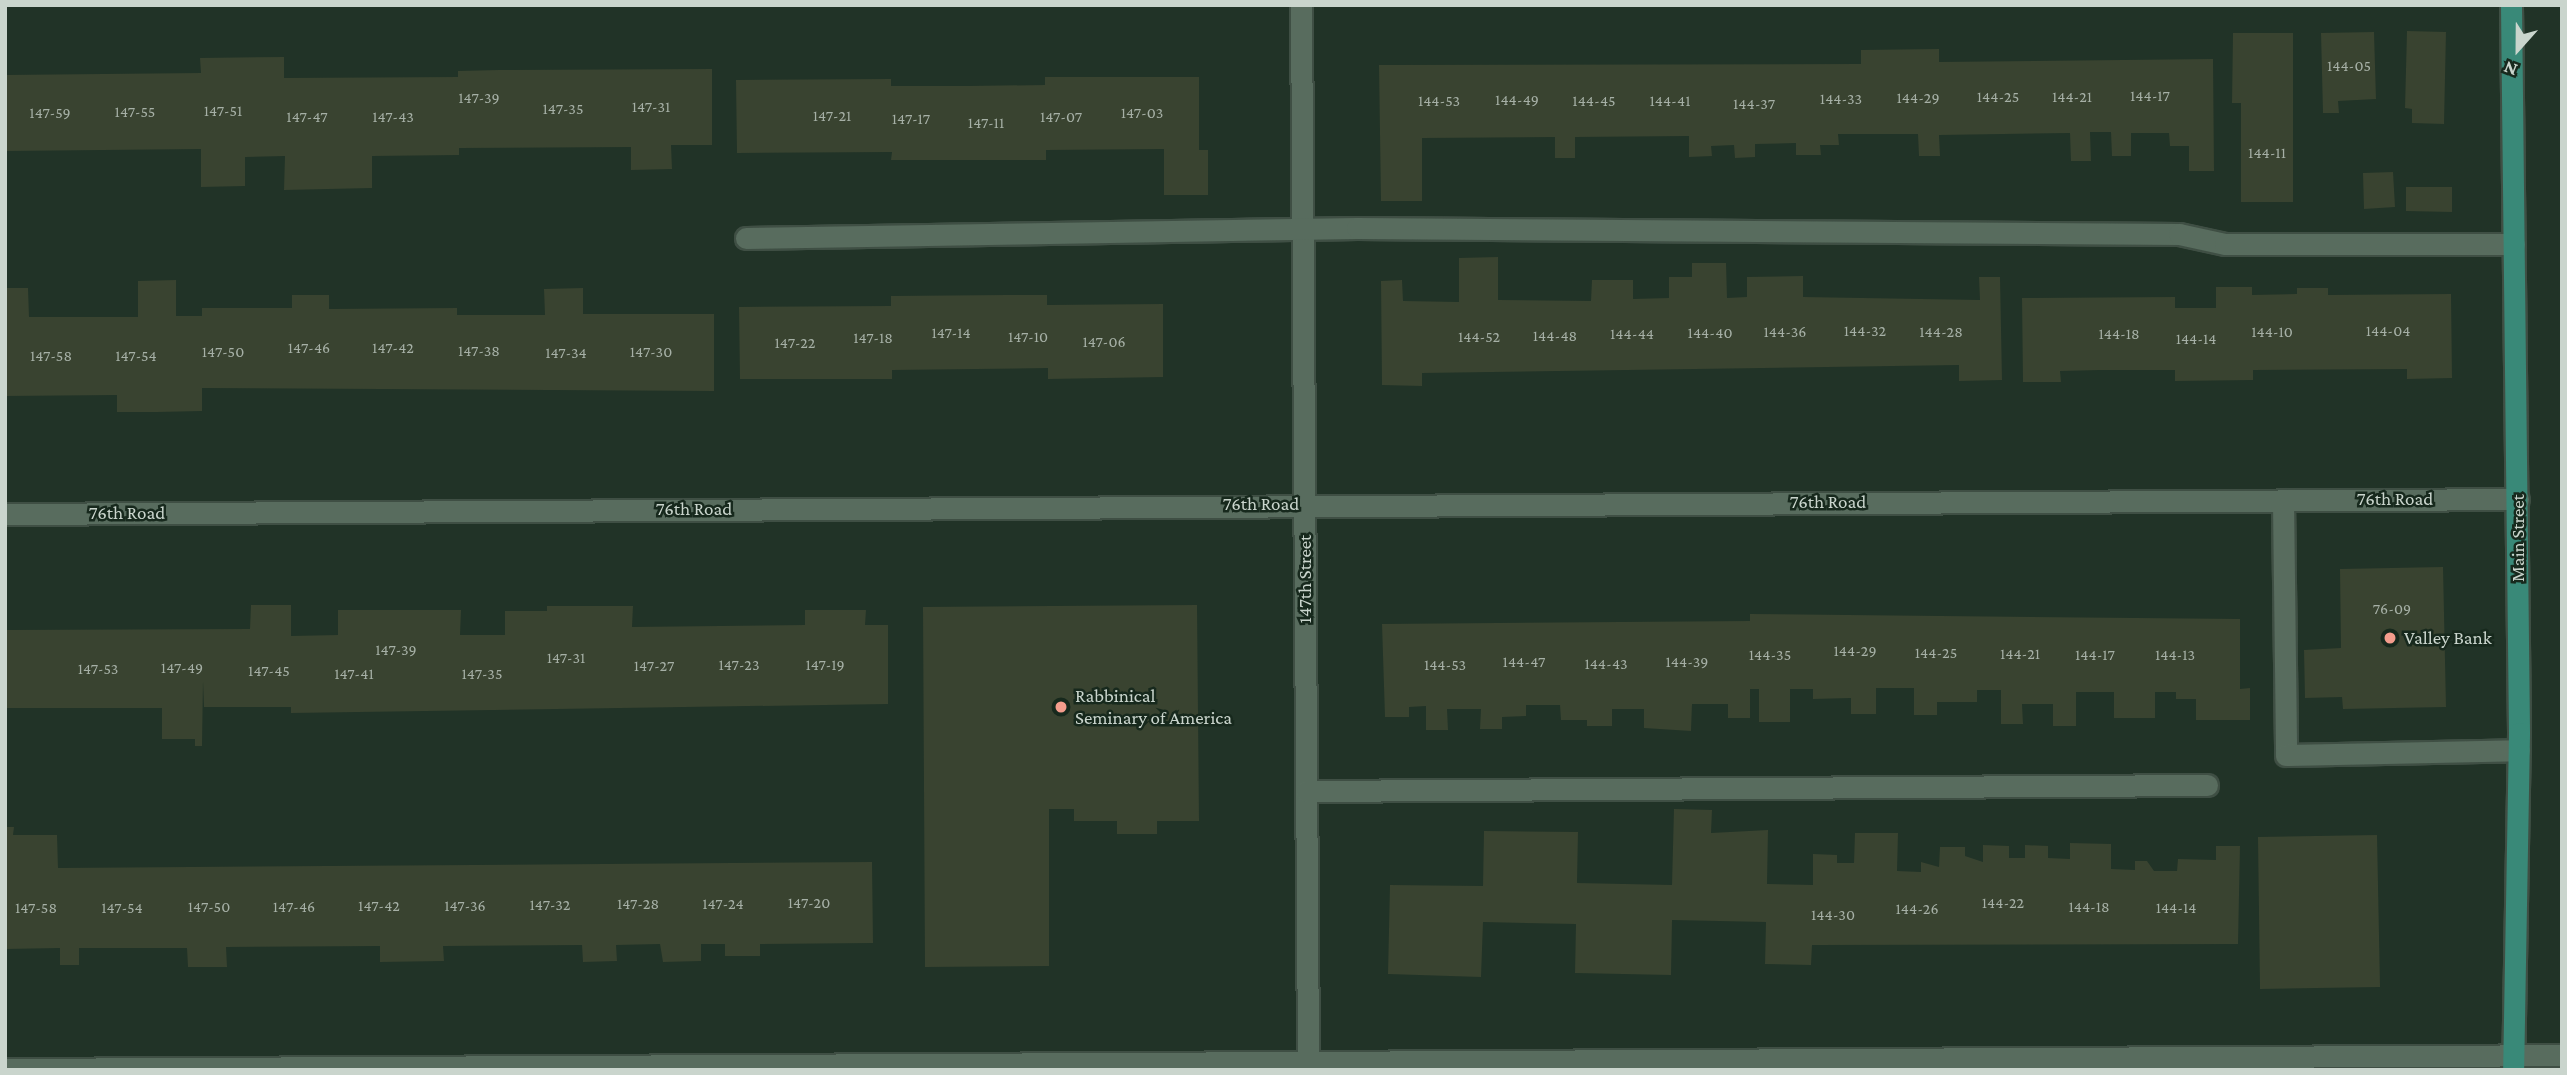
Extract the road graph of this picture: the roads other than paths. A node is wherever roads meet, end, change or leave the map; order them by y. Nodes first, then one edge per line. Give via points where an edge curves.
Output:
1 (1301, 5) edge
2 (2511, 5) edge
3 (1303, 229) junction
4 (746, 238) dead end
5 (2514, 244) junction
6 (2283, 499) junction
7 (2518, 499) junction
8 (1304, 504) junction
9 (5, 514) edge
10 (2519, 750) junction
11 (2207, 785) dead end
12 (1306, 792) junction
13 (2562, 1055) edge
14 (2513, 1063) edge
15 (2296, 1064) edge
16 (1308, 1065) edge
17 (5, 1069) edge

1 - 3 street, 147th Street
2 - 5 main road, Main Street
3 - 4 street
3 - 5 street via 2179,234 2225,244
3 - 8 street, 147th Street
5 - 7 main road, Main Street
6 - 7 street, 76th Road
6 - 8 street, 76th Road
6 - 10 street via 2286,755
7 - 10 main road, Main Street
8 - 9 street, 76th Road
8 - 12 street, 147th Street
10 - 14 main road, Main Street
11 - 12 street
12 - 16 street, 147th Street
13 - 14 street
14 - 15 street
15 - 16 street
16 - 17 street

